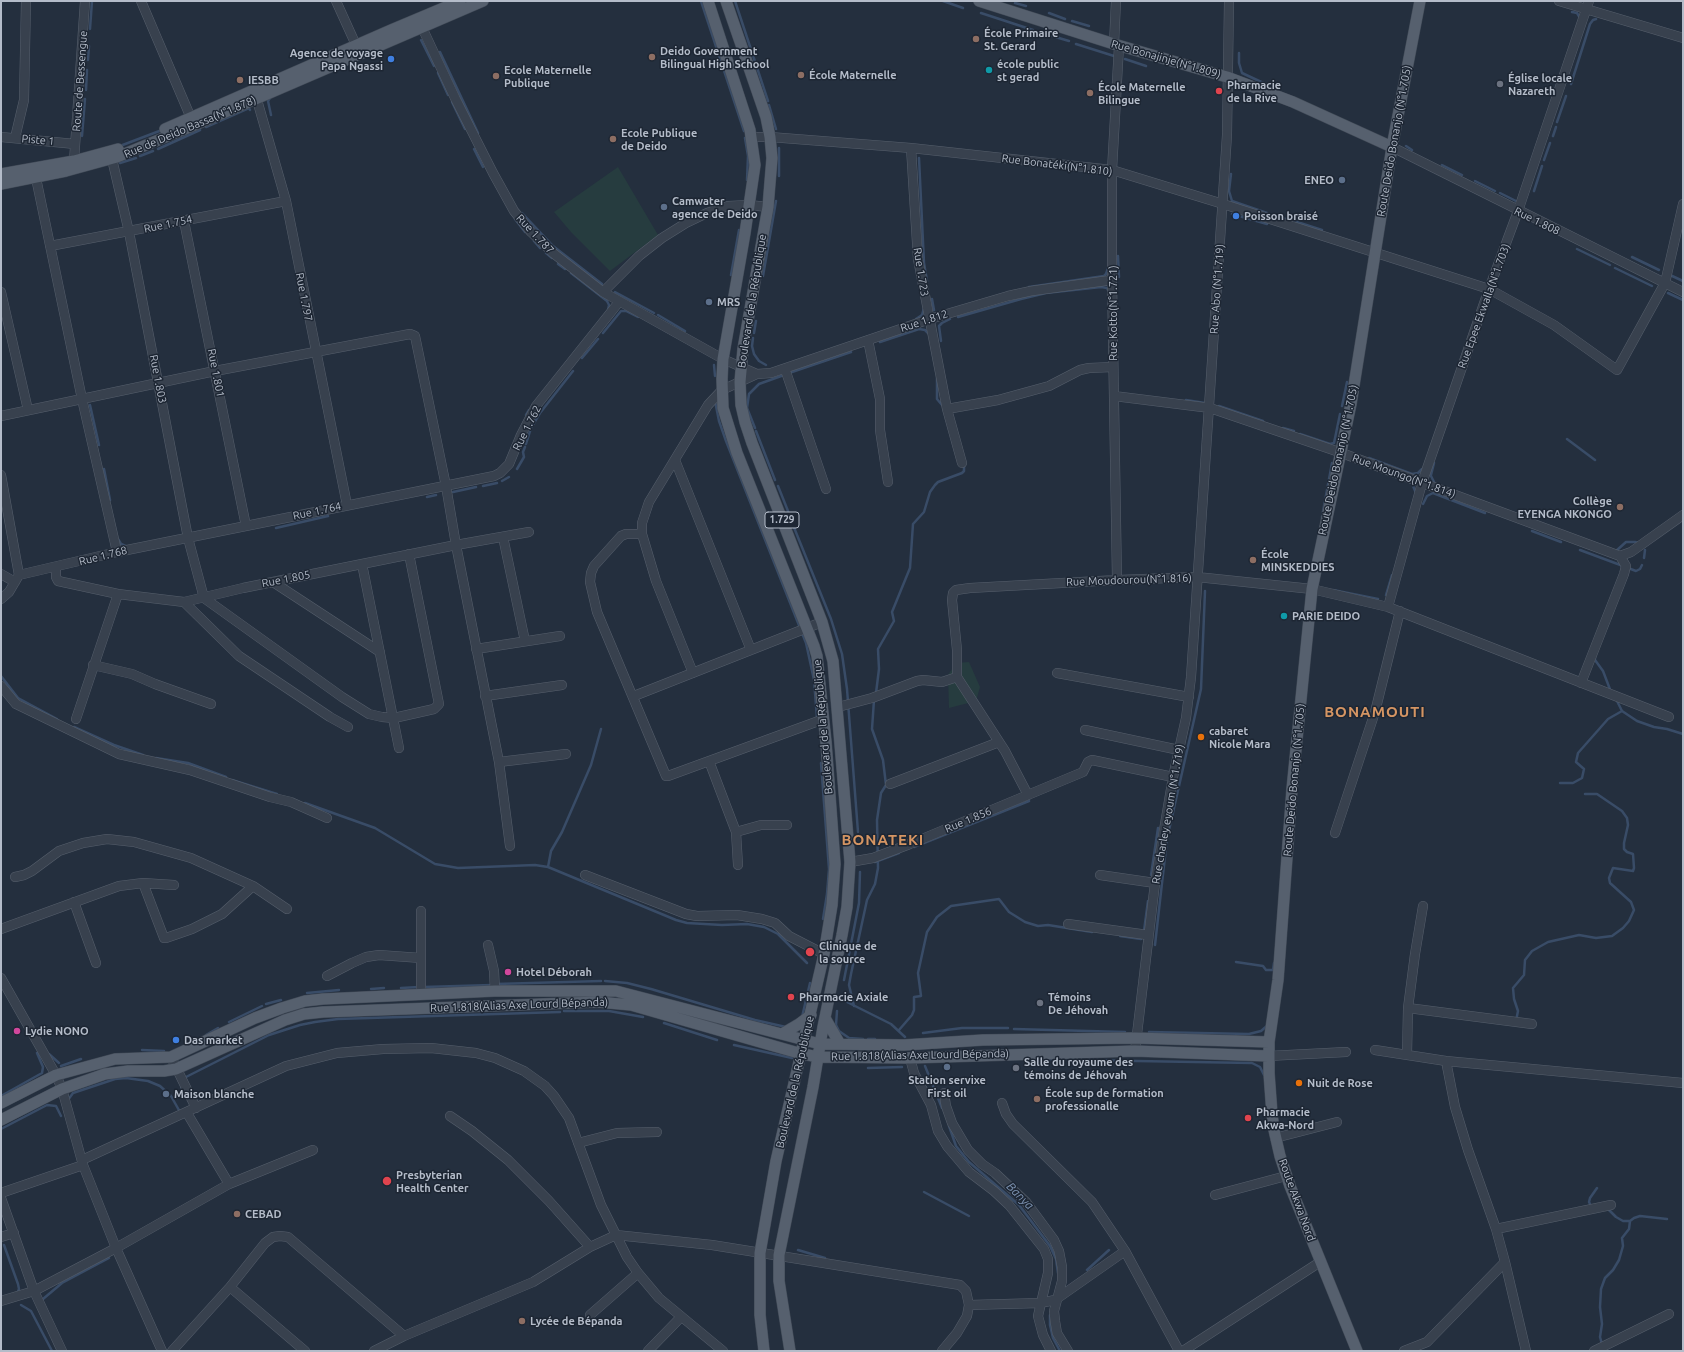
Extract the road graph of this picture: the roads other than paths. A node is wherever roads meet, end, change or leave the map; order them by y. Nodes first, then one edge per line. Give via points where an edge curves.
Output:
1 (26, 1) edge
2 (85, 1) edge
3 (142, 1) edge
4 (336, 1) edge
5 (460, 1) edge
6 (483, 1) edge
7 (708, 1) edge
8 (726, 1) edge
9 (979, 1) edge
10 (1116, 1) edge
11 (1229, 1) edge
12 (1420, 1) edge
13 (1559, 1) edge
14 (1588, 5) edge
15 (419, 23) junction
16 (1683, 38) edge
17 (356, 45) junction
18 (1116, 45) junction
19 (1227, 77) junction
20 (256, 95) junction
21 (191, 118) junction
22 (1, 137) edge
23 (752, 137) junction
24 (770, 137) junction
25 (15, 138) junction
26 (75, 144) junction
27 (1392, 147) junction
28 (911, 148) junction
29 (112, 159) junction
30 (74, 161) junction
31 (1112, 170) junction
32 (1, 174) edge
33 (36, 178) junction
34 (1, 184) edge
35 (286, 201) junction
36 (1223, 204) junction
37 (749, 205) junction
38 (1683, 206) edge
39 (768, 208) junction
40 (1518, 212) junction
41 (184, 221) junction
42 (129, 232) junction
43 (50, 246) junction
44 (1375, 253) junction
45 (1112, 280) junction
46 (1665, 284) junction
47 (1489, 289) junction
48 (603, 292) junction
49 (735, 292) junction
50 (1683, 292) edge
51 (1, 295) edge
52 (752, 295) junction
53 (619, 302) junction
54 (930, 319) junction
55 (868, 340) junction
56 (315, 353) junction
57 (723, 359) junction
58 (741, 367) junction
59 (1113, 367) junction
60 (785, 369) junction
61 (215, 371) junction
62 (757, 374) junction
63 (740, 382) junction
64 (158, 383) junction
65 (722, 390) junction
66 (1114, 396) junction
67 (82, 399) junction
68 (1210, 408) junction
69 (947, 409) junction
70 (28, 410) junction
71 (1, 416) edge
72 (1340, 452) junction
73 (675, 460) junction
74 (962, 463) dead end
75 (1, 475) edge
76 (888, 482) dead end
77 (1422, 483) junction
78 (446, 486) junction
79 (826, 489) dead end
80 (347, 505) junction
81 (1683, 515) edge
82 (246, 526) junction
83 (529, 532) dead end
84 (642, 534) junction
85 (503, 537) junction
86 (188, 538) junction
87 (456, 545) junction
88 (117, 552) junction
89 (409, 554) junction
90 (1620, 556) junction
91 (362, 564) junction
92 (56, 568) junction
93 (1, 574) edge
94 (1197, 577) junction
95 (17, 579) junction
96 (1117, 580) junction
97 (273, 582) junction
98 (1312, 589) junction
99 (118, 594) junction
100 (204, 598) junction
101 (1, 599) edge
102 (184, 602) junction
103 (1388, 607) junction
104 (1400, 611) junction
105 (822, 622) junction
106 (807, 628) junction
107 (560, 636) dead end
108 (525, 641) junction
109 (476, 649) junction
110 (751, 650) junction
111 (380, 652) junction
112 (93, 665) junction
113 (693, 673) junction
114 (1057, 673) dead end
115 (957, 677) junction
116 (1581, 683) junction
117 (562, 685) dead end
118 (1, 686) edge
119 (485, 696) junction
120 (634, 696) junction
121 (1189, 698) junction
122 (211, 704) dead end
123 (845, 705) junction
124 (1669, 717) dead end
125 (394, 718) junction
126 (76, 719) dead end
127 (824, 719) junction
128 (348, 727) dead end
129 (1085, 730) dead end
130 (999, 742) junction
131 (399, 748) dead end
132 (1179, 750) junction
133 (566, 754) dead end
134 (709, 761) junction
135 (499, 762) junction
136 (1173, 777) junction
137 (890, 784) dead end
138 (1028, 795) junction
139 (327, 818) dead end
140 (787, 825) dead end
141 (736, 832) junction
142 (1335, 833) dead end
143 (510, 846) dead end
144 (850, 862) junction
145 (738, 865) dead end
146 (585, 875) dead end
147 (1100, 875) dead end
148 (15, 877) dead end
149 (143, 883) junction
150 (1155, 883) junction
151 (174, 885) dead end
152 (253, 886) junction
153 (74, 902) junction
154 (1423, 906) dead end
155 (287, 909) dead end
156 (421, 912) dead end
157 (1068, 924) dead end
158 (1, 929) edge
159 (1148, 935) junction
160 (488, 945) dead end
161 (824, 954) junction
162 (421, 958) junction
163 (96, 963) dead end
164 (327, 976) dead end
165 (1, 978) edge
166 (495, 991) junction
167 (421, 994) junction
168 (1408, 1008) junction
169 (811, 1015) junction
170 (825, 1018) junction
171 (1532, 1024) dead end
172 (782, 1034) junction
173 (1135, 1038) junction
174 (805, 1041) junction
175 (1269, 1042) junction
176 (820, 1044) junction
177 (840, 1044) junction
178 (1375, 1050) dead end
179 (1135, 1051) junction
180 (1346, 1052) dead end
181 (802, 1054) junction
182 (1407, 1055) junction
183 (819, 1056) junction
184 (1268, 1056) junction
185 (171, 1057) junction
186 (910, 1058) junction
187 (1446, 1061) junction
188 (176, 1069) junction
189 (56, 1075) junction
190 (1683, 1084) edge
191 (62, 1089) junction
192 (944, 1093) dead end
193 (1002, 1102) dead end
194 (1, 1103) edge
195 (196, 1108) junction
196 (187, 1113) junction
197 (450, 1116) dead end
198 (1, 1120) edge
199 (1337, 1122) dead end
200 (657, 1132) dead end
201 (1275, 1138) junction
202 (578, 1143) junction
203 (313, 1150) dead end
204 (82, 1162) junction
205 (1286, 1176) junction
206 (229, 1184) junction
207 (1, 1193) edge
208 (1215, 1195) dead end
209 (1, 1198) edge
210 (1611, 1205) dead end
211 (1496, 1229) junction
212 (14, 1233) junction
213 (616, 1235) junction
214 (1, 1237) edge
215 (116, 1248) junction
216 (590, 1248) junction
217 (1125, 1251) junction
218 (760, 1253) junction
219 (779, 1255) junction
220 (1320, 1262) junction
221 (1505, 1262) junction
222 (638, 1273) junction
223 (230, 1287) junction
224 (34, 1291) junction
225 (1056, 1299) junction
226 (1, 1301) edge
227 (1042, 1302) junction
228 (969, 1305) junction
229 (1669, 1314) dead end
230 (590, 1315) dead end
231 (681, 1317) junction
232 (404, 1336) junction
233 (1429, 1347) edge
234 (62, 1351) edge
235 (162, 1351) edge
236 (172, 1351) edge
237 (305, 1351) edge
238 (374, 1351) edge
239 (648, 1351) edge
240 (723, 1351) edge
241 (764, 1351) edge
242 (790, 1351) edge
243 (942, 1351) edge
244 (1051, 1351) edge
245 (1068, 1351) edge
246 (1180, 1351) edge
247 (1183, 1351) edge
248 (1357, 1351) edge
249 (1404, 1351) edge
250 (1526, 1351) edge
251 (1594, 1351) edge

1 - 25 street via 24,100
2 - 26 street, Route de Bessengue
3 - 21 street
4 - 17 street
5 - 15 main road, Rue de Deido Bassa(N°1.878)
6 - 15 main road, Rue de Deido Bassa(N°1.878)
7 - 23 main road, Boulevard de la République / 1.729
8 - 24 main road, Boulevard de la République / 1.729 via 766,117
9 - 18 main road, Rue Bonajinje(N°1.809)
10 - 18 street, Rue Kotto(N°1.721)
11 - 19 street, Rue Abo (N°1.719)
12 - 27 main road, Route Deido Bonanjo (N°1.705)
13 - 14 street
14 - 16 street
14 - 40 street, Rue Epee Ekwalla(N°1.703)
15 - 17 main road, Rue de Deido Bassa(N°1.878)
15 - 20 main road, Rue de Deido Bassa(N°1.878)
15 - 48 street, Rue 1.787 via 489,167 514,211 553,253
17 - 20 main road, Rue de Deido Bassa(N°1.878)
18 - 19 main road, Rue Bonajinje(N°1.809)
18 - 31 street, Rue Kotto(N°1.721)
19 - 27 main road, Rue Bonajinje(N°1.809) via 1292,102
19 - 36 street, Rue Abo (N°1.719)
20 - 21 main road, Rue de Deido Bassa(N°1.878)
20 - 29 main road, Rue de Deido Bassa(N°1.878)
20 - 35 street, Rue 1.797
21 - 30 main road, Rue de Deido Bassa(N°1.878) via 121,148
22 - 25 street, Piste 1
23 - 24 street, Rue Bonatéki(N°1.810)
23 - 37 main road, Boulevard de la République / 1.729 via 755,165
24 - 28 street, Rue Bonatéki(N°1.810)
24 - 39 main road, Boulevard de la République / 1.729 via 772,164
25 - 26 street, Piste 1
26 - 30 street, Route de Bessengue
27 - 40 street, Rue 1.808
27 - 44 main road, Route Deido Bonanjo (N°1.705)
28 - 31 street, Rue Bonatéki(N°1.810)
28 - 54 street, Rue 1.723 via 918,259
29 - 33 main road, Rue de Deido Bassa(N°1.878)
29 - 42 street, Rue 1.803
30 - 32 main road, Rue de Deido Bassa(N°1.878)
31 - 36 street, Rue Bonatéki(N°1.810)
31 - 45 street, Rue Kotto(N°1.721)
33 - 34 main road, Rue de Deido Bassa(N°1.878)
33 - 43 street
35 - 41 street, Rue 1.754
35 - 56 street, Rue 1.797
36 - 44 street, Rue Bonatéki(N°1.810)
36 - 68 street, Rue Abo (N°1.719)
37 - 39 street
37 - 48 street via 728,206 686,223 639,256
37 - 49 main road, Boulevard de la République / 1.729
38 - 46 street
39 - 52 main road, Boulevard de la République / 1.729
40 - 46 street, Rue 1.808
40 - 47 street, Rue Epee Ekwalla(N°1.703)
41 - 42 street, Rue 1.754
41 - 61 street, Rue 1.801
42 - 43 street, Rue 1.754
42 - 64 street, Rue 1.803
43 - 67 street
44 - 47 street, Rue Bonatéki(N°1.810)
44 - 72 main road, Route Deido Bonanjo (N°1.705) via 1355,381
45 - 54 street, Rue 1.812 via 1031,291
45 - 59 street, Rue Kotto(N°1.721)
46 - 47 street, Rue Bonatéki(N°1.810) via 1617,370 1554,325
46 - 50 street, Rue 1.808
47 - 77 street, Rue Epee Ekwalla(N°1.703)
48 - 53 street, Rue 1.787
49 - 52 main road
49 - 57 main road, Boulevard de la République / 1.729
51 - 70 street
52 - 58 main road, Boulevard de la République / 1.729
53 - 57 street, Rue 1.787
53 - 78 street, Rue 1.762 via 536,406 506,469 494,476
54 - 55 street, Rue 1.812
54 - 69 street, Rue 1.723
55 - 60 street, Rue 1.812
55 - 76 street via 880,399 882,448
56 - 61 street
56 - 78 street via 410,334 415,336
56 - 80 street, Rue 1.797
57 - 58 street, Rue 1.787
57 - 65 main road, Boulevard de la République / 1.729
58 - 62 street
58 - 63 main road, Boulevard de la République / 1.729
59 - 66 street, Rue Kotto(N°1.721)
59 - 69 street via 1080,370 1049,386 998,400
60 - 62 street, Rue 1.812 via 764,375
60 - 79 street
61 - 64 street
61 - 82 street, Rue 1.801
62 - 63 street
63 - 65 street
63 - 105 main road, Boulevard de la République / 1.729 via 744,422
64 - 67 street
64 - 86 street, Rue 1.803
65 - 73 street via 705,410
65 - 106 main road, Boulevard de la République / 1.729 via 724,408 737,453
66 - 68 street, Rue Moungo(N°1.814)
66 - 96 street, Rue Kotto(N°1.721)
67 - 70 street
67 - 88 street
68 - 72 street, Rue Moungo(N°1.814)
68 - 94 street, Rue Abo (N°1.719)
69 - 74 street, Rue 1.723
70 - 71 street
72 - 77 street, Rue Moungo(N°1.814)
72 - 98 main road, Route Deido Bonanjo (N°1.705)
73 - 84 street via 644,513
73 - 110 street
75 - 95 street
77 - 90 street, Rue Moungo(N°1.814)
77 - 103 street, Rue Epee Ekwalla(N°1.703)
78 - 80 street, Rue 1.764
78 - 87 street
80 - 82 street, Rue 1.764
81 - 90 street via 1631,552
82 - 86 street, Rue 1.764
83 - 85 street, Rue 1.805
84 - 113 street via 656,581
84 - 120 street via 622,536 594,566 590,582 597,612
85 - 87 street, Rue 1.805
85 - 108 street
86 - 88 street, Rue 1.768
86 - 100 street, Rue 1.803
87 - 89 street, Rue 1.805
87 - 109 street
88 - 92 street, Rue 1.768
89 - 91 street, Rue 1.805
89 - 125 street via 439,704 434,709
90 - 116 street via 1626,566 1624,574
91 - 97 street, Rue 1.805
91 - 111 street
92 - 95 street, Rue 1.768
92 - 99 street, Rue 1.805 via 58,581
93 - 95 street
94 - 96 street, Rue Moudourou(N°1.816)
94 - 98 street, Rue Moudourou(N°1.816)
94 - 121 street, Rue charley eyoum (N°1.719)
95 - 101 street
96 - 115 street, Rue Moudourou(N°1.816) via 956,590 952,600
97 - 100 street, Rue 1.805
97 - 111 street
98 - 103 street, Rue Moudourou(N°1.816)
98 - 175 main road, Route Deido Bonanjo (N°1.705) via 1292,789 1278,980
99 - 102 street, Rue 1.805
99 - 112 street
100 - 102 street, Rue 1.805
100 - 125 street via 342,697 369,714
102 - 128 street via 240,656
103 - 104 street, Rue Moudourou(N°1.816)
104 - 116 street, Rue Moudourou(N°1.816)
104 - 142 street via 1375,712
105 - 106 street
105 - 123 main road, Boulevard de la République / 1.729
106 - 110 street
106 - 127 main road, Boulevard de la République / 1.729 via 817,656
107 - 108 street
108 - 109 street
109 - 119 street
110 - 113 street
111 - 125 street
112 - 122 street via 138,676
112 - 126 street
113 - 120 street
114 - 121 street
115 - 123 street via 942,682 923,680
115 - 130 street
116 - 124 street, Rue Moudourou(N°1.816)
117 - 119 street
118 - 139 street via 16,704 119,754 190,770 291,802
119 - 135 street
120 - 134 street via 666,776
121 - 132 street, Rue charley eyoum (N°1.719)
123 - 144 main road, Boulevard de la République / 1.729
125 - 131 street
127 - 134 street
127 - 161 main road, Boulevard de la République / 1.729 via 835,864 833,899
129 - 132 street
130 - 137 street
130 - 138 street
132 - 136 street, Rue charley eyoum (N°1.719)
133 - 135 street
134 - 141 street
135 - 143 street
136 - 138 street, Rue 1.856 via 1092,760 1083,772
136 - 150 street, Rue charley eyoum (N°1.719)
138 - 144 street, Rue 1.856 via 895,850 873,858
140 - 141 street via 761,825
141 - 145 street
144 - 170 main road, Boulevard de la République / 1.729 via 847,907
146 - 161 street via 686,914 737,915 775,923 789,936
147 - 150 street
148 - 152 street via 32,871 64,849 107,839 134,842 170,851
149 - 151 street
149 - 152 street via 164,938 192,929 222,914
149 - 153 street via 119,886
150 - 159 street, Rue charley eyoum (N°1.719)
152 - 155 street
153 - 158 street
153 - 163 street
154 - 168 street
156 - 162 street
157 - 159 street
159 - 173 street, Rue charley eyoum (N°1.719)
160 - 166 street via 494,971
161 - 169 main road, Boulevard de la République / 1.729
162 - 164 street via 384,955 366,957
162 - 167 street
165 - 189 street
166 - 167 main road, Rue 1.818(Alias Axe Lourd Bépanda)
166 - 172 main road, Rue 1.818(Alias Axe Lourd Bépanda) via 616,991
167 - 185 main road, Rue 1.818(Alias Axe Lourd Bépanda) via 304,1002 256,1018
168 - 171 street
168 - 182 street
169 - 172 main road
169 - 174 main road, Boulevard de la République / 1.729
170 - 176 main road, Boulevard de la République / 1.729
170 - 177 main road
172 - 174 main road, Rue 1.818(Alias Axe Lourd Bépanda)
173 - 175 main road, Rue 1.818(Alias Axe Lourd Bépanda)
173 - 177 main road, Rue 1.818(Alias Axe Lourd Bépanda) via 983,1040 904,1045
173 - 179 street, Rue charley eyoum (N°1.719)
174 - 176 main road, Rue 1.818(Alias Axe Lourd Bépanda)
174 - 181 main road, Boulevard de la République
175 - 184 main road, Route Akwa Nord
176 - 177 main road, Rue 1.818(Alias Axe Lourd Bépanda)
176 - 183 main road, Boulevard de la République
178 - 182 street
179 - 184 main road, Rue 1.818(Alias Axe Lourd Bépanda)
179 - 186 main road, Rue 1.818(Alias Axe Lourd Bépanda)
180 - 184 street
181 - 183 main road, Rue 1.818(Alias Axe Lourd Bépanda)
181 - 188 main road, Rue 1.818(Alias Axe Lourd Bépanda) via 631,1005 598,1002 304,1014 259,1030
181 - 218 main road, Boulevard de la République via 776,1161
182 - 187 street
183 - 186 main road, Rue 1.818(Alias Axe Lourd Bépanda)
183 - 219 main road, Boulevard de la République
184 - 201 main road, Route Akwa Nord
185 - 188 street
185 - 189 main road, Rue 1.818(Alias Axe Lourd Bépanda) via 115,1059
186 - 227 street via 914,1073 932,1106 938,1131 947,1146 969,1172 1009,1205 1044,1250 1048,1259 1048,1273
187 - 190 street
187 - 211 street via 1455,1107
188 - 191 main road, Rue 1.818(Alias Axe Lourd Bépanda) via 118,1071
188 - 195 street
189 - 191 street
189 - 194 main road, Rue 1.818(Alias Axe Lourd Bépanda)
191 - 198 main road, Rue 1.818(Alias Axe Lourd Bépanda)
191 - 204 street
192 - 225 street via 952,1123 968,1150 1026,1202 1054,1240 1062,1267 1062,1281
193 - 217 street via 1013,1124 1092,1202
195 - 196 street
195 - 202 street via 286,1066 337,1053 431,1048 476,1052 524,1071 545,1086 568,1118
196 - 204 street
196 - 206 street
197 - 216 street via 485,1140 508,1160 550,1201
199 - 201 street
200 - 202 street via 617,1133
201 - 205 main road, Route Akwa Nord
202 - 213 street via 592,1184
203 - 206 street
204 - 207 street
204 - 215 street
205 - 208 street
205 - 220 main road, Route Akwa Nord
206 - 215 street
209 - 212 street
210 - 211 street
211 - 221 street
212 - 214 street
212 - 224 street
213 - 216 street
213 - 218 street
213 - 222 street
215 - 224 street
215 - 235 street
216 - 232 street via 533,1282
217 - 225 street
217 - 246 street
218 - 219 street
218 - 241 main road, Boulevard de la République via 760,1315
219 - 228 street via 960,1285 966,1291
219 - 242 main road, Boulevard de la République via 779,1281
220 - 247 street
220 - 248 main road, Route Akwa Nord
221 - 233 street
221 - 250 street
222 - 230 street
222 - 231 street via 659,1298
223 - 232 street via 265,1243 273,1237 288,1237
223 - 236 street
223 - 237 street
224 - 226 street
224 - 234 street
225 - 227 street
225 - 245 street via 1056,1333
227 - 228 street
227 - 244 street via 1038,1316
228 - 243 street via 967,1316
229 - 251 street
231 - 239 street
231 - 240 street
232 - 238 street
233 - 249 street

